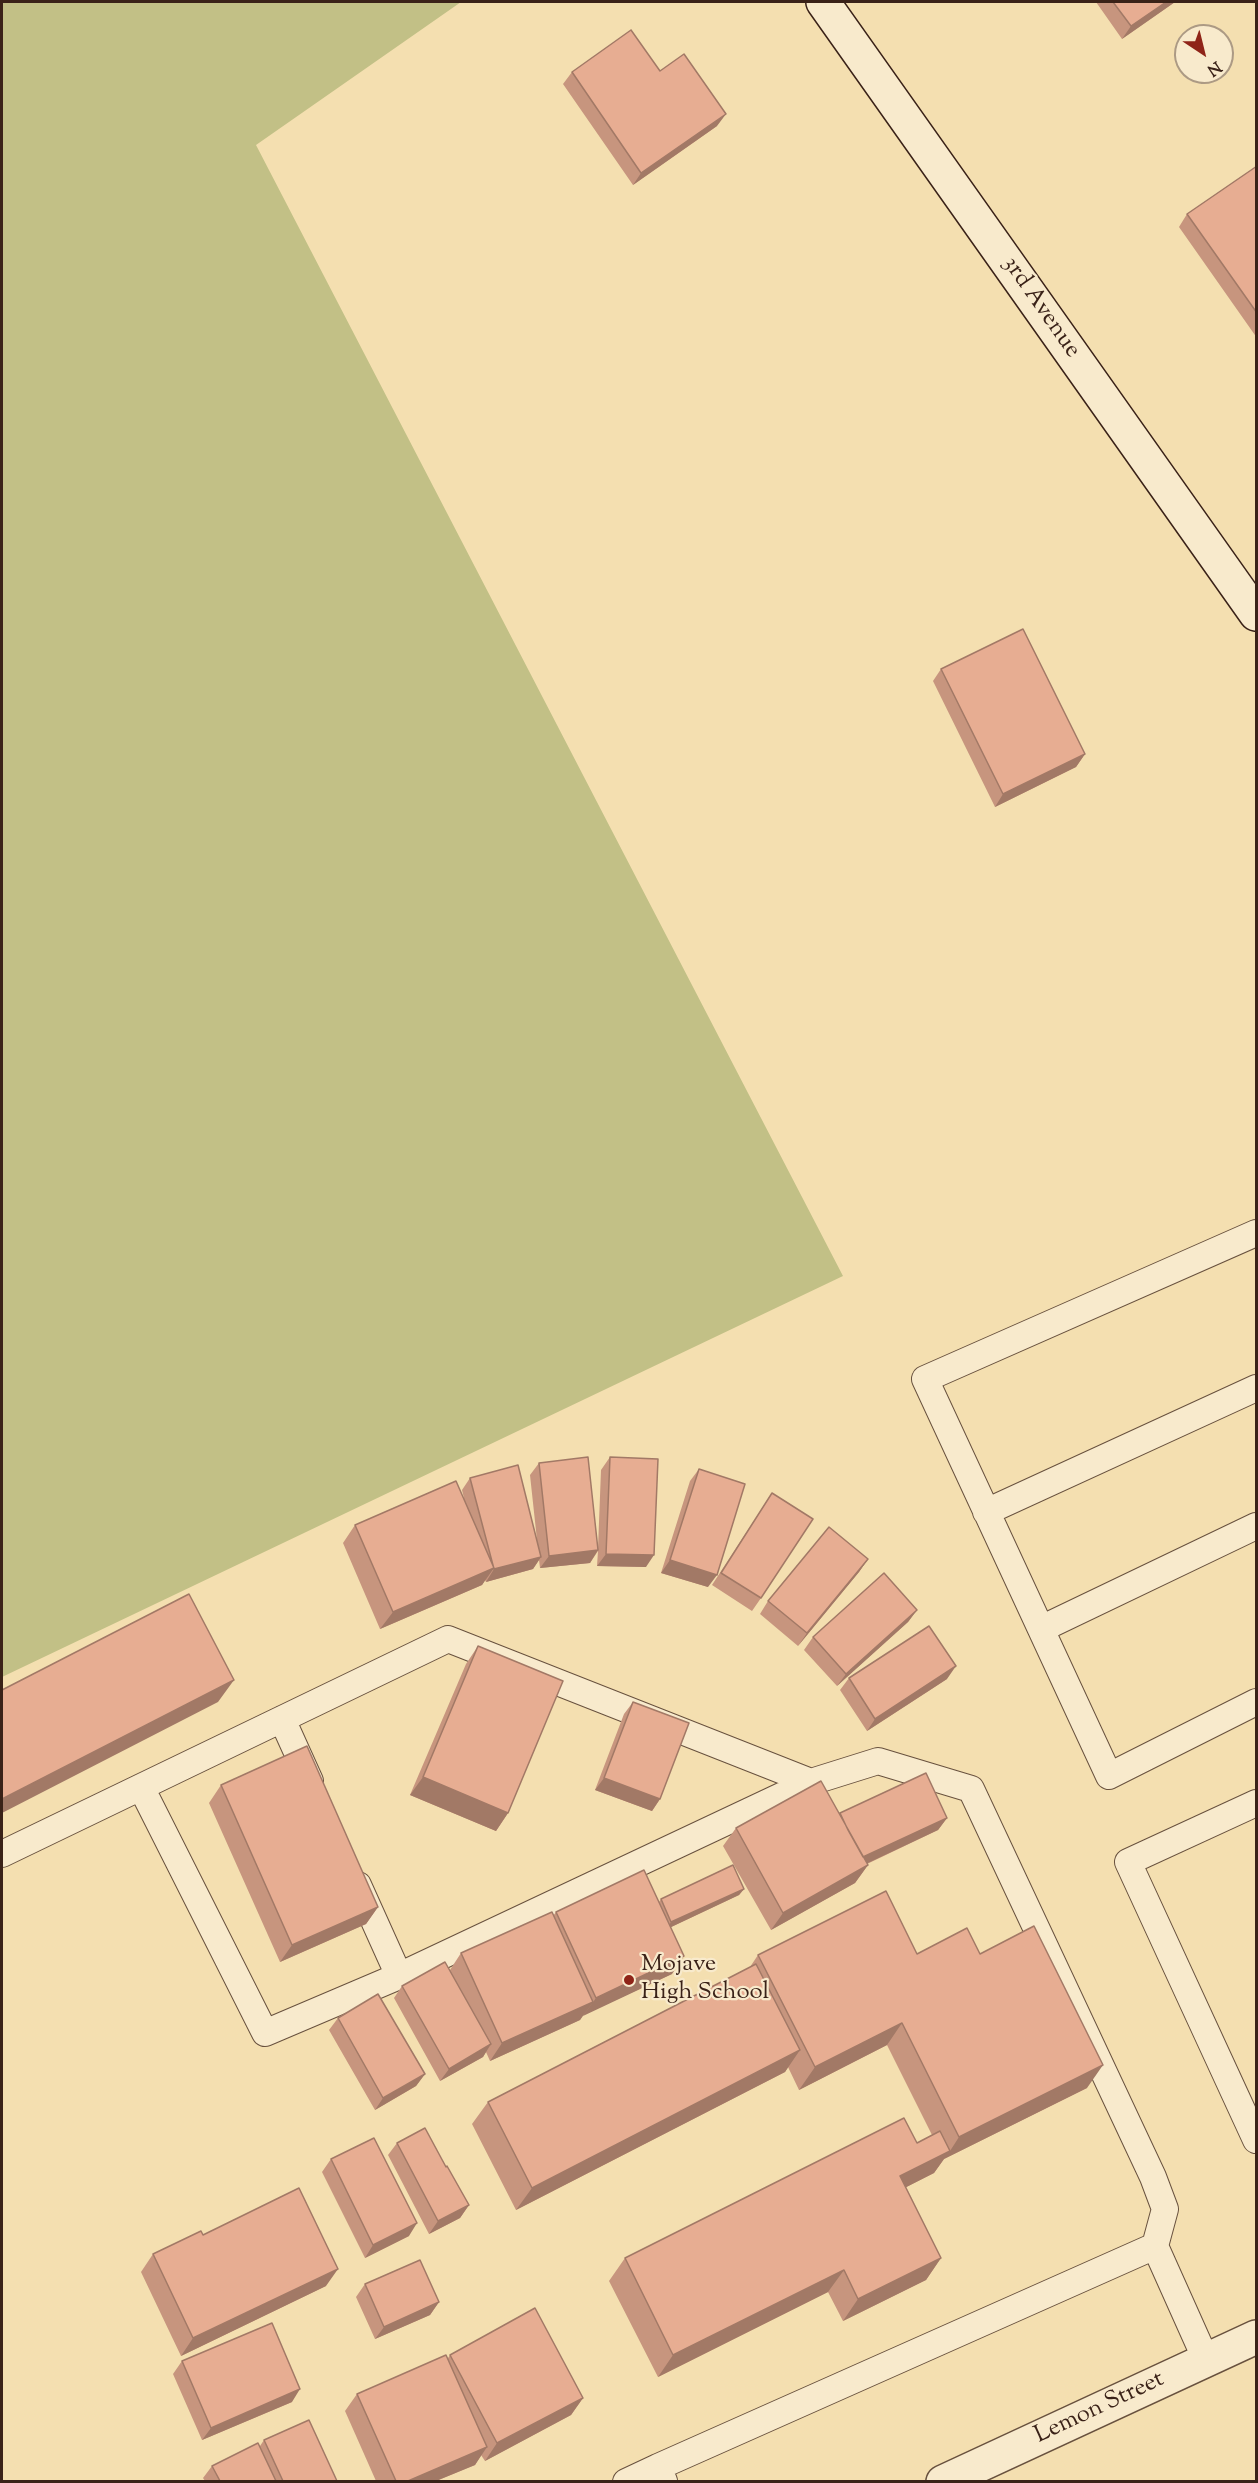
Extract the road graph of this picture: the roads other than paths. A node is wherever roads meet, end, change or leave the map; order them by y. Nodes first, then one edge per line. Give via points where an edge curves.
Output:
1 (824, 2) edge
2 (1257, 614) edge
3 (1257, 1233) edge
4 (1257, 1388) edge
5 (986, 1512) junction
6 (1257, 1526) edge
7 (1041, 1629) junction
8 (1257, 1702) edge
9 (282, 1719) junction
10 (811, 1782) junction
11 (141, 1787) junction
12 (1257, 1803) edge
13 (321, 1805) edge
14 (2, 1854) edge
15 (350, 1869) edge
16 (399, 1976) junction
17 (1257, 2140) edge
18 (1155, 2246) junction
19 (1257, 2337) edge
20 (1206, 2360) junction
21 (661, 2474) edge
22 (626, 2481) edge
23 (944, 2481) edge

1 - 2 street, 3rd Avenue
3 - 5 lane via 925,1379
4 - 5 lane
5 - 7 lane
6 - 7 lane
7 - 8 lane via 1109,1776
9 - 10 lane via 448,1639
9 - 11 lane
9 - 13 lane
10 - 16 lane
10 - 18 lane via 878,1761 970,1789 1153,2177 1165,2209
11 - 14 lane
11 - 16 lane via 265,2033
12 - 17 lane via 1128,1862
15 - 16 lane
18 - 20 lane
18 - 21 lane
19 - 20 street, Lemon Street
20 - 23 street, Lemon Street
21 - 22 lane

